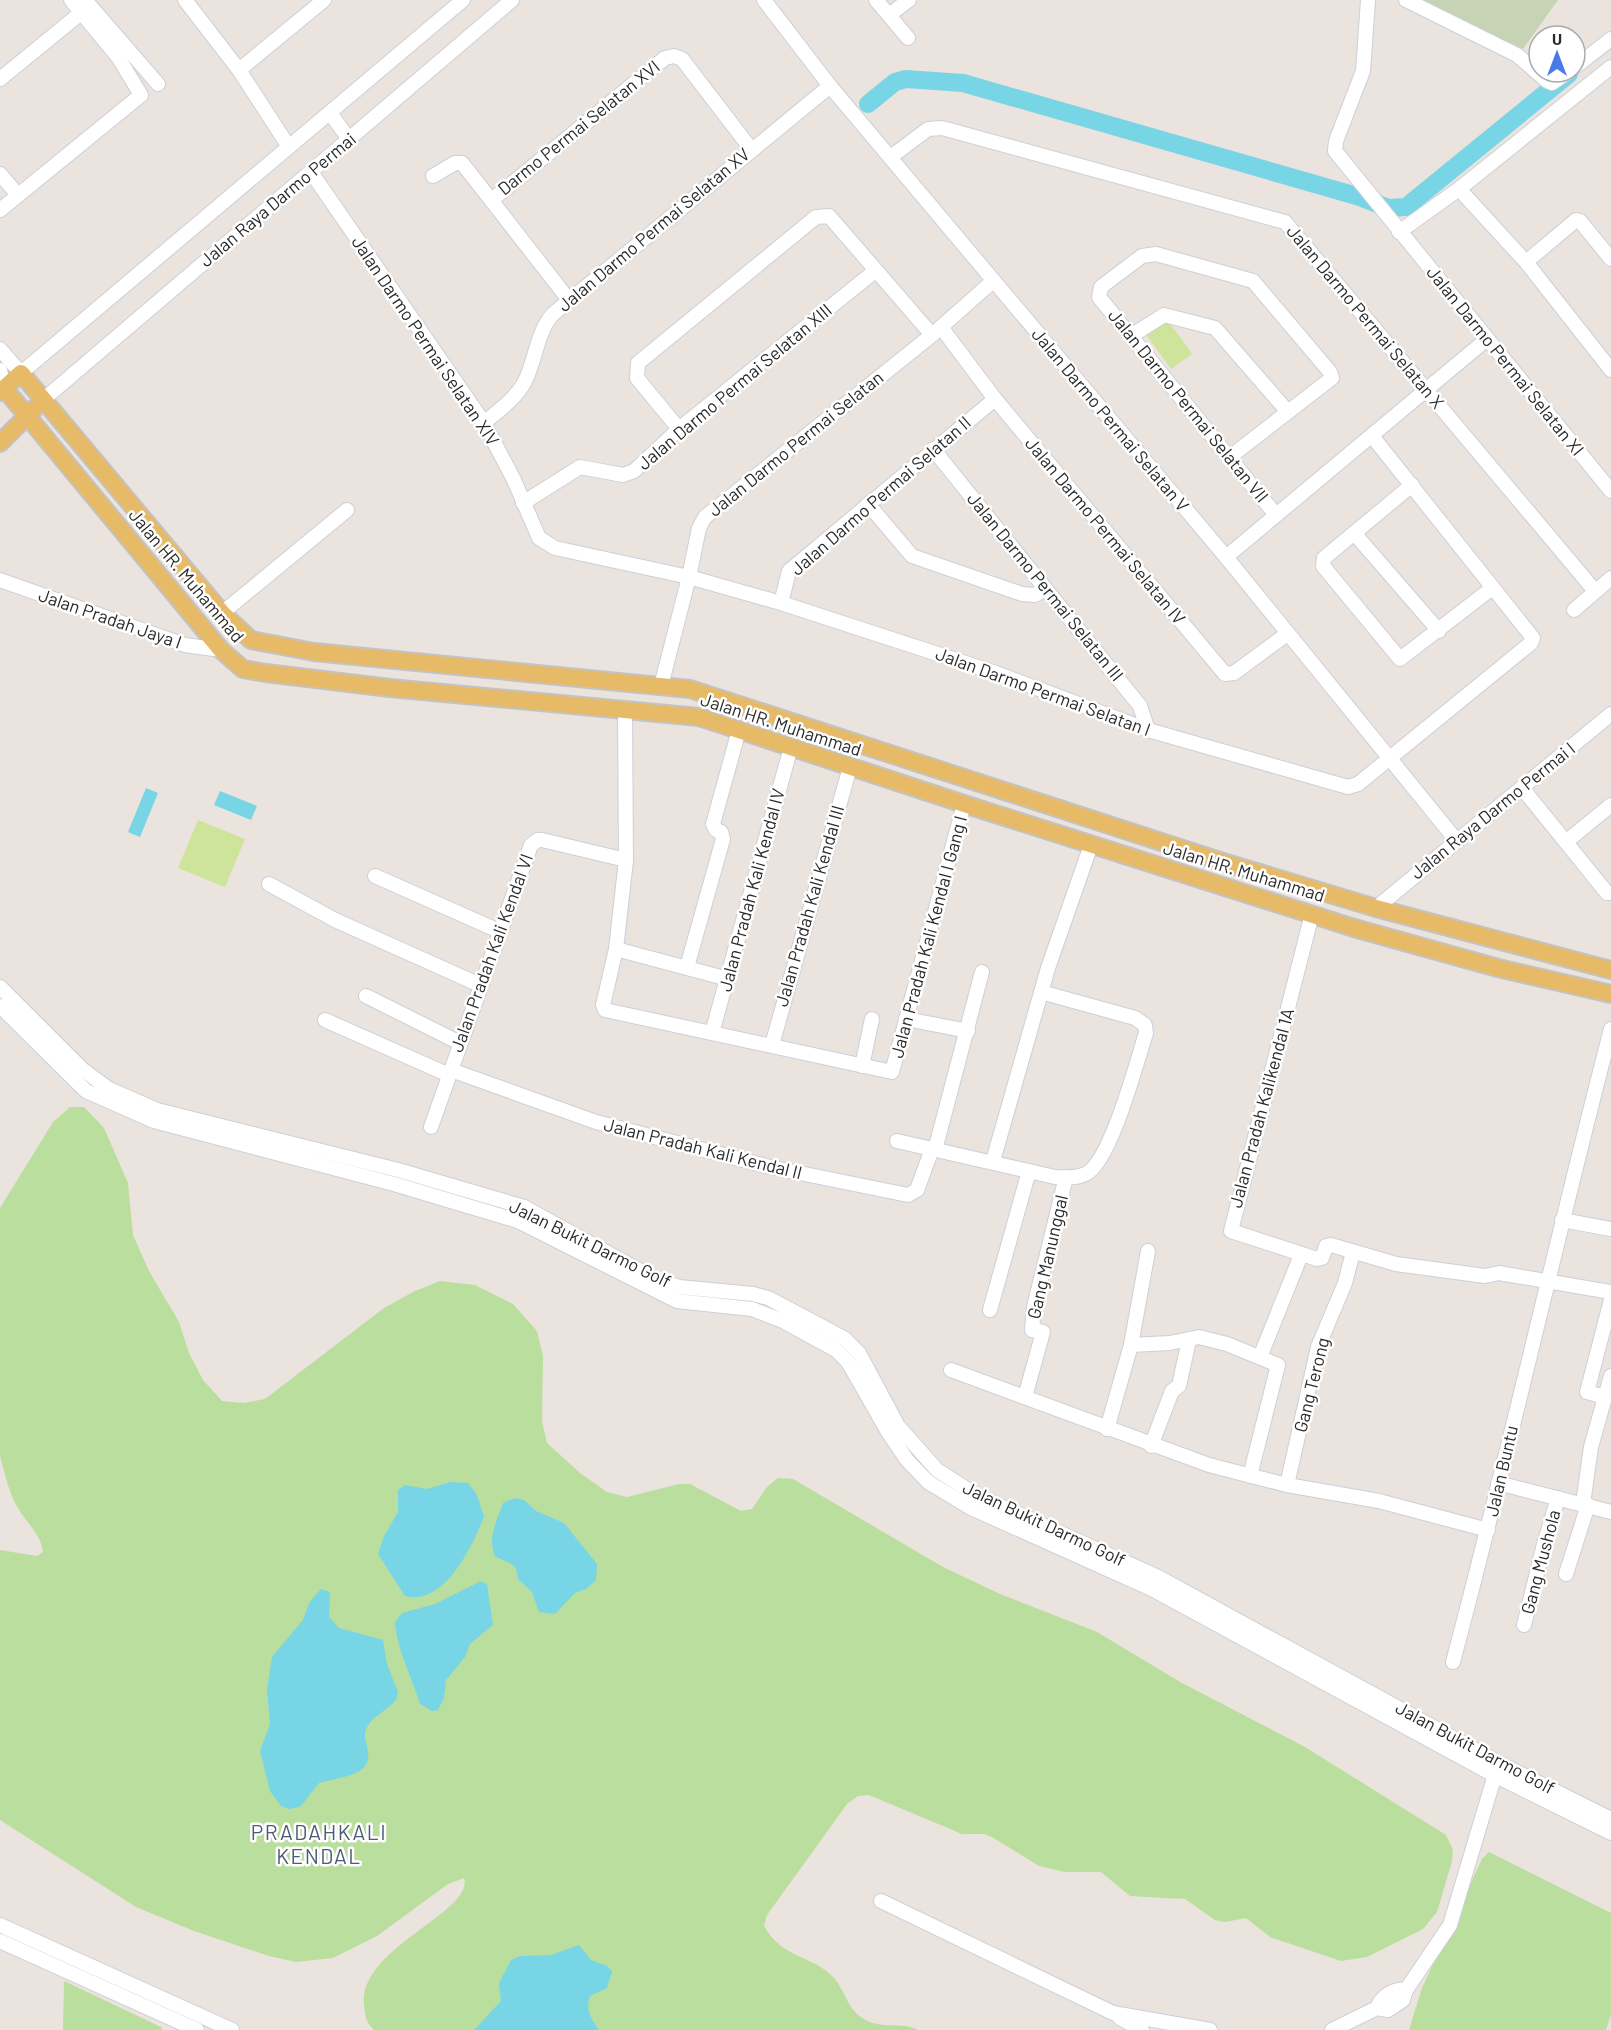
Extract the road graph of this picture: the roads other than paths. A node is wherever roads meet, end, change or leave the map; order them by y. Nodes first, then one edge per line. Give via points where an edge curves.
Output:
1 (72, 0) edge
2 (186, 0) edge
3 (324, 0) edge
4 (463, 0) edge
5 (512, 0) edge
6 (764, 0) edge
7 (876, 0) edge
8 (909, 0) edge
9 (1368, 0) edge
10 (1406, 0) edge
11 (306, 5) edge
12 (83, 6) edge
13 (889, 15) junction
14 (908, 38) dead end
15 (1611, 39) edge
16 (1587, 58) edge
17 (1527, 63) edge
18 (1611, 66) edge
19 (238, 70) junction
20 (0, 80) edge
21 (158, 84) dead end
22 (830, 86) junction
23 (330, 112) junction
24 (350, 139) junction
25 (289, 147) junction
26 (751, 148) junction
27 (892, 156) junction
28 (311, 172) junction
29 (0, 174) edge
30 (433, 176) dead end
31 (1459, 189) junction
32 (18, 195) junction
33 (493, 199) junction
34 (0, 210) edge
35 (1399, 232) junction
36 (1611, 260) edge
37 (1526, 262) junction
38 (875, 271) junction
39 (993, 281) junction
40 (569, 300) junction
41 (937, 331) junction
42 (1131, 336) junction
43 (1487, 339) junction
44 (0, 349) edge
45 (1611, 369) edge
46 (0, 370) edge
47 (21, 373) junction
48 (1428, 389) junction
49 (2, 390) edge
50 (44, 399) junction
51 (995, 399) junction
52 (1288, 412) junction
53 (28, 415) junction
54 (484, 423) junction
55 (680, 429) junction
56 (1372, 436) junction
57 (0, 443) edge
58 (933, 449) junction
59 (1231, 456) junction
60 (1412, 485) junction
61 (1611, 491) edge
62 (523, 503) junction
63 (868, 504) junction
64 (347, 510) dead end
65 (1276, 515) junction
66 (1354, 532) junction
67 (1226, 557) junction
68 (689, 577) junction
69 (1611, 578) edge
70 (0, 580) edge
71 (1045, 589) junction
72 (1491, 589) junction
73 (1596, 591) junction
74 (781, 603) junction
75 (1574, 610) dead end
76 (222, 613) junction
77 (1439, 631) junction
78 (1287, 634) junction
79 (221, 650) junction
80 (578, 678) junction
81 (660, 686) junction
82 (574, 705) junction
83 (625, 709) junction
84 (1611, 714) edge
85 (739, 730) junction
86 (1148, 730) junction
87 (791, 747) junction
88 (1390, 758) junction
89 (850, 767) junction
90 (983, 786) junction
91 (1522, 788) junction
92 (1015, 796) junction
93 (1611, 805) edge
94 (970, 806) junction
95 (1010, 818) junction
96 (1456, 840) junction
97 (1567, 840) junction
98 (1092, 844) junction
99 (626, 860) junction
100 (1223, 862) junction
101 (375, 876) dead end
102 (269, 884) dead end
103 (1216, 884) junction
104 (1611, 893) edge
105 (1376, 908) junction
106 (1312, 914) junction
107 (498, 932) junction
108 (616, 949) junction
109 (687, 967) junction
110 (1611, 970) edge
111 (982, 972) dead end
112 (728, 980) junction
113 (480, 985) junction
114 (0, 987) edge
115 (1041, 992) junction
116 (1611, 994) edge
117 (366, 996) dead end
118 (0, 1006) edge
119 (872, 1019) dead end
120 (906, 1019) junction
121 (325, 1020) dead end
122 (1611, 1029) edge
123 (968, 1031) junction
124 (712, 1033) junction
125 (460, 1043) junction
126 (772, 1045) junction
127 (862, 1066) junction
128 (450, 1072) junction
129 (432, 1127) dead end
130 (897, 1141) dead end
131 (934, 1149) junction
132 (993, 1161) junction
133 (1029, 1171) junction
134 (1066, 1177) junction
135 (1562, 1220) junction
136 (1611, 1229) edge
137 (1148, 1251) dead end
138 (1353, 1252) junction
139 (1301, 1255) junction
140 (1548, 1280) junction
141 (1611, 1292) edge
142 (1611, 1300) edge
143 (990, 1310) dead end
144 (1189, 1340) junction
145 (1131, 1345) junction
146 (1260, 1357) junction
147 (951, 1370) dead end
148 (1611, 1376) edge
149 (1587, 1392) junction
150 (1025, 1397) junction
151 (1605, 1397) junction
152 (1584, 1406) dead end
153 (1107, 1429) junction
154 (1596, 1429) junction
155 (1611, 1432) edge
156 (1151, 1446) junction
157 (1250, 1476) junction
158 (1498, 1483) junction
159 (1287, 1485) junction
160 (1558, 1498) junction
161 (1585, 1504) junction
162 (1611, 1512) edge
163 (1488, 1530) junction
164 (1566, 1574) dead end
165 (1524, 1625) dead end
166 (1453, 1662) dead end
167 (1496, 1769) junction
168 (1611, 1819) edge
169 (1611, 1833) edge
170 (881, 1901) dead end
171 (0, 1925) edge
172 (0, 1941) edge
173 (1113, 2013) junction
174 (197, 2030) edge
175 (232, 2030) edge
176 (1142, 2030) edge
177 (1210, 2030) edge
178 (1332, 2030) edge

1 - 12 street
2 - 19 street
3 - 11 street
4 - 23 street, Jalan Raya Darmo Permai
5 - 24 street, Jalan Raya Darmo Permai
6 - 22 street, Jalan Darmo Permai Selatan V
7 - 13 street
8 - 13 street
9 - 35 street, Jalan Darmo Permai Selatan XI via 1363,71 1335,141 1335,151
10 - 17 street
11 - 19 street
12 - 20 street
12 - 21 street
12 - 32 street via 141,95
13 - 14 street
15 - 16 street
18 - 31 street
19 - 25 street
22 - 26 street, Jalan Darmo Permai Selatan XV
22 - 27 street, Jalan Darmo Permai Selatan V
23 - 24 street
23 - 25 street, Jalan Raya Darmo Permai
24 - 28 street, Jalan Raya Darmo Permai
25 - 47 street, Jalan Raya Darmo Permai
26 - 33 street, Darmo Permai Selatan XVI via 682,59 674,56 665,58
26 - 40 street, Jalan Darmo Permai Selatan XV
27 - 39 street, Jalan Darmo Permai Selatan V
27 - 48 street, Jalan Darmo Permai Selatan X via 928,129 942,128 1275,218 1292,228
28 - 50 street, Jalan Raya Darmo Permai
28 - 54 street, Jalan Darmo Permai Selatan XIV
29 - 32 street
30 - 33 street via 462,163
31 - 35 street
31 - 37 street
32 - 34 street
33 - 40 street, Darmo Permai Selatan XVI
35 - 43 street, Jalan Darmo Permai Selatan XI
36 - 37 street via 1580,221 1572,222
37 - 45 street
38 - 41 street, Jalan Darmo Permai Selatan IV
38 - 55 street, Jalan Darmo Permai Selatan XIII
38 - 55 street, Jalan Darmo Permai Selatan IV via 829,216 816,218 638,363 637,378
39 - 41 street, Jalan Darmo Permai Selatan
39 - 67 street, Jalan Darmo Permai Selatan V
40 - 54 street, Jalan Darmo Permai Selatan XV via 544,326 524,383
41 - 51 street, Jalan Darmo Permai Selatan IV
41 - 68 street, Jalan Darmo Permai Selatan via 705,517
42 - 52 street via 1164,315 1215,328
42 - 52 street, Jalan Darmo Permai Selatan VII via 1099,297 1101,287 1148,254 1252,281 1332,374 1332,378
42 - 59 street, Jalan Darmo Permai Selatan VII
43 - 48 street
43 - 61 street, Jalan Darmo Permai Selatan XI
44 - 47 street
46 - 49 street
47 - 49 main road
47 - 50 main road, Jalan HR. Muhammad
48 - 56 street
48 - 73 street, Jalan Darmo Permai Selatan X
49 - 53 main road, Jalan HR. Muhammad
50 - 53 main road
50 - 76 main road, Jalan HR. Muhammad
51 - 58 street, Jalan Darmo Permai Selatan II
51 - 78 street, Jalan Darmo Permai Selatan IV via 1225,674 1234,673
52 - 59 street
53 - 57 main road
53 - 79 main road, Jalan HR. Muhammad
54 - 62 street, Jalan Darmo Permai Selatan XIV
55 - 62 street, Jalan Darmo Permai Selatan XIII via 629,474 580,467
56 - 60 street
56 - 65 street
58 - 63 street, Jalan Darmo Permai Selatan II
58 - 71 street, Jalan Darmo Permai Selatan III
59 - 65 street, Jalan Darmo Permai Selatan VII
60 - 66 street
60 - 72 street
62 - 68 street, Jalan Darmo Permai Selatan XIV via 539,538 555,548
63 - 71 street via 898,542 920,560 1022,594 1035,595
63 - 74 street, Jalan Darmo Permai Selatan II via 789,571
64 - 76 street
65 - 67 street
66 - 77 street
66 - 77 street via 1324,558 1323,566 1396,657 1405,658
67 - 78 street, Jalan Darmo Permai Selatan V
68 - 74 street, Jalan Darmo Permai Selatan I
68 - 81 street, Jalan Darmo Permai Selatan
69 - 73 street
70 - 79 street, Jalan Pradah Jaya I via 185,645
71 - 86 street, Jalan Darmo Permai Selatan III via 1140,706
72 - 77 street
72 - 88 street via 1531,633 1531,643
73 - 75 street
74 - 86 street, Jalan Darmo Permai Selatan I via 996,673
76 - 80 main road, Jalan HR. Muhammad via 251,640 273,645
78 - 88 street, Jalan Darmo Permai Selatan V
79 - 82 main road, Jalan HR. Muhammad via 243,669 266,673
80 - 81 main road, Jalan HR. Muhammad
80 - 82 main road via 571,693
81 - 90 main road, Jalan HR. Muhammad via 690,689
82 - 83 main road, Jalan HR. Muhammad
83 - 85 main road, Jalan HR. Muhammad via 699,717
83 - 99 street
84 - 91 street, Jalan Raya Darmo Permai I
85 - 87 main road, Jalan HR. Muhammad
85 - 109 street via 713,824 723,839
86 - 88 street, Jalan Darmo Permai Selatan I via 1348,787 1358,784
87 - 89 main road, Jalan HR. Muhammad
87 - 112 street, Jalan Pradah Kali Kendal IV
88 - 96 street, Jalan Darmo Permai Selatan V
89 - 94 main road, Jalan HR. Muhammad
89 - 126 street, Jalan Pradah Kali Kendal III
90 - 92 main road, Jalan HR. Muhammad
90 - 94 main road via 982,800
91 - 96 street, Jalan Raya Darmo Permai I
91 - 97 street
92 - 95 main road
92 - 100 main road, Jalan HR. Muhammad
93 - 97 street
94 - 95 main road, Jalan HR. Muhammad
94 - 120 street, Jalan Pradah Kali Kendal I Gang I
95 - 98 main road, Jalan HR. Muhammad
96 - 105 street, Jalan Raya Darmo Permai I
97 - 104 street via 1607,893
98 - 103 main road, Jalan HR. Muhammad
98 - 115 street
99 - 107 street, Jalan Pradah Kali Kendal VI via 538,840 531,845
99 - 108 street
100 - 103 main road
100 - 105 main road, Jalan HR. Muhammad
101 - 107 street
102 - 113 street via 335,920
103 - 106 main road, Jalan HR. Muhammad
105 - 110 main road, Jalan HR. Muhammad
106 - 116 main road, Jalan HR. Muhammad via 1424,949
106 - 139 street, Jalan Pradah Kalikendal 1A via 1230,1229
107 - 113 street, Jalan Pradah Kali Kendal VI
108 - 109 street
108 - 124 street via 605,1010
109 - 112 street
111 - 123 street, Jalan Pradah Kali Kendal II
112 - 124 street, Jalan Pradah Kali Kendal IV
113 - 125 street, Jalan Pradah Kali Kendal VI
114 - 167 street, Jalan Bukit Darmo Golf via 94,1079 157,1110 524,1206 657,1280 679,1287 768,1298 845,1340 859,1353 898,1426 937,1470 976,1495 1158,1577
115 - 132 street
115 - 134 street via 1135,1018 1145,1025 1127,1095 1102,1155 1089,1173
117 - 125 street
118 - 167 street, Jalan Bukit Darmo Golf via 86,1091 154,1121 518,1221 677,1301 752,1310 783,1321 836,1350 848,1362 888,1432 928,1482 971,1508 1152,1589
119 - 127 street
120 - 123 street
120 - 127 street, Jalan Pradah Kali Kendal I Gang I via 895,1070
121 - 128 street, Jalan Pradah Kali Kendal II
122 - 135 street, Jalan Buntu
123 - 131 street, Jalan Pradah Kali Kendal II
124 - 126 street
125 - 128 street, Jalan Pradah Kali Kendal VI
126 - 127 street
128 - 129 street, Jalan Pradah Kali Kendal VI
128 - 131 street, Jalan Pradah Kali Kendal II via 596,1122 770,1167 908,1195 917,1190
130 - 131 street
131 - 132 street
132 - 133 street
133 - 134 street
133 - 143 street
134 - 150 street, Gang Manunggal via 1034,1307 1032,1330 1043,1332
135 - 136 street
135 - 140 street, Jalan Buntu
137 - 145 street
138 - 139 street via 1329,1245 1320,1260
138 - 140 street via 1396,1264
138 - 159 street, Gang Terong via 1345,1283 1318,1347
139 - 146 street
140 - 141 street
140 - 158 street, Jalan Buntu
142 - 149 street
144 - 145 street
144 - 146 street via 1199,1337
144 - 156 street via 1179,1386 1173,1391
145 - 153 street
146 - 157 street via 1278,1367
147 - 150 street
148 - 151 street
149 - 151 street
149 - 152 street
150 - 153 street
151 - 154 street
153 - 156 street
154 - 155 street
154 - 161 street
156 - 157 street
157 - 159 street
158 - 160 street
158 - 163 street, Jalan Buntu
159 - 163 street via 1379,1501
160 - 161 street
160 - 165 street, Gang Mushola
161 - 162 street
161 - 164 street
163 - 166 street, Jalan Buntu
167 - 168 street, Jalan Bukit Darmo Golf
167 - 169 street, Jalan Bukit Darmo Golf
167 - 178 street via 1450,1925 1403,2000 1388,2010 1377,2008
170 - 173 street
171 - 175 street
172 - 174 street
173 - 176 street
173 - 177 street

